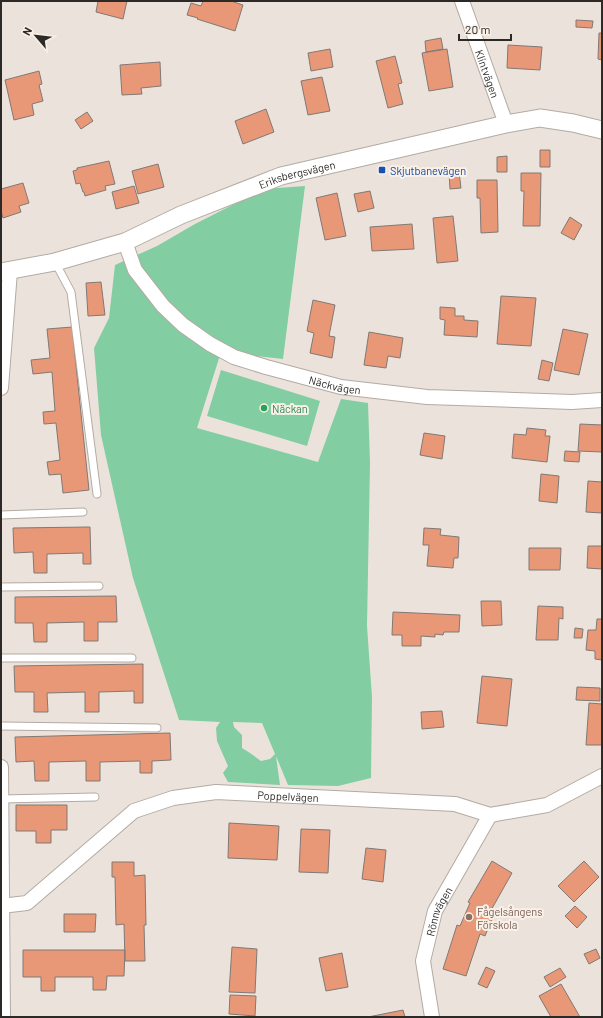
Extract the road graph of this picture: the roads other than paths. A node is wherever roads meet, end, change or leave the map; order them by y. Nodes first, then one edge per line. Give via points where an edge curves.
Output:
1 (462, 1) edge
2 (506, 124) junction
3 (602, 130) edge
4 (125, 242) junction
5 (55, 262) junction
6 (5, 271) edge
7 (1, 388) edge
8 (602, 400) edge
9 (97, 494) dead end
10 (83, 512) dead end
11 (1, 515) edge
12 (99, 586) dead end
13 (1, 587) edge
14 (1, 658) edge
15 (132, 658) dead end
16 (1, 726) edge
17 (157, 728) dead end
18 (1, 767) edge
19 (602, 776) edge
20 (1, 786) edge
21 (95, 797) dead end
22 (1, 799) edge
23 (490, 815) junction
24 (2, 906) edge
25 (3, 1017) edge
26 (432, 1017) edge

1 - 2 street, Klintvägen
2 - 3 street, Eriksbergsvägen via 540,118
2 - 4 street, Eriksbergsvägen via 281,176 181,215
4 - 5 street, Eriksbergsvägen
4 - 8 street, Näckvägen via 135,270 163,306 183,325 234,357 341,387 427,397 572,402
5 - 6 street, Eriksbergsvägen
5 - 9 lane via 71,292
6 - 7 street
10 - 11 lane
12 - 13 lane
14 - 15 lane
16 - 17 lane
18 - 20 street
19 - 23 street, Poppelvägen via 547,805
20 - 22 street
21 - 22 lane
22 - 24 street
23 - 24 street, Poppelvägen via 455,804 216,792 173,798 134,811 27,903
23 - 26 street, Rönnvägen via 435,911 423,961
24 - 25 street

